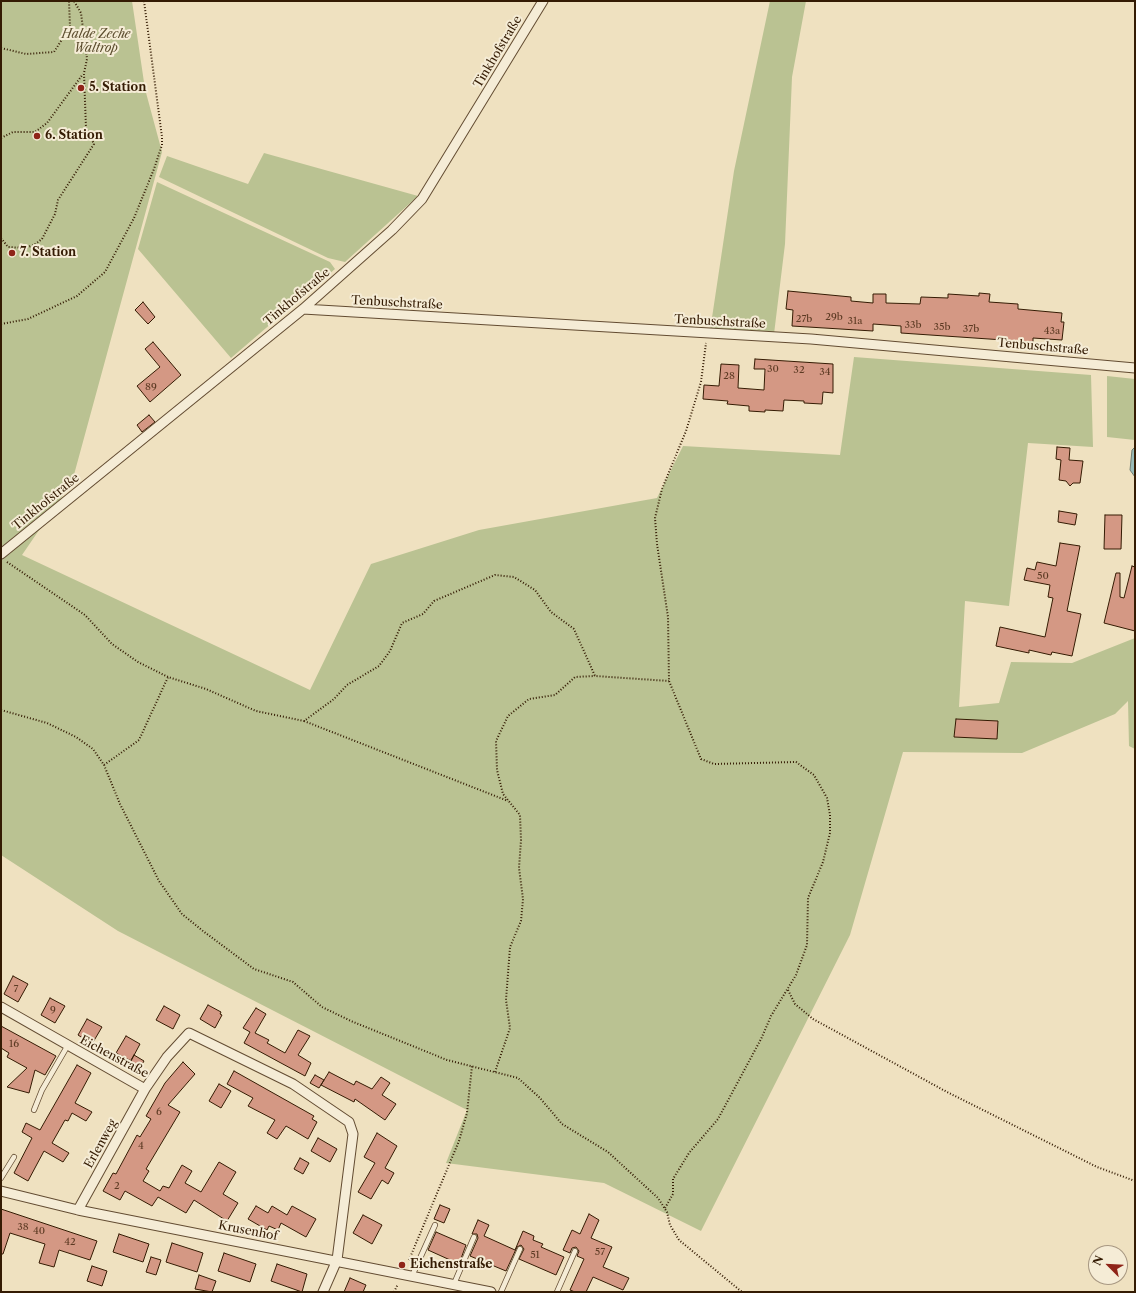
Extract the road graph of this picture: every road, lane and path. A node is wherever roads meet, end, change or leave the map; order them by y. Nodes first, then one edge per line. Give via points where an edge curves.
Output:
1 (70, 1) edge
2 (74, 1) edge
3 (144, 1) edge
4 (543, 1) edge
5 (1, 48) edge
6 (84, 73) junction
7 (1, 138) edge
8 (1, 238) edge
9 (303, 309) junction
10 (1, 324) edge
11 (706, 342) dead end
12 (1135, 368) edge
13 (1, 554) edge
14 (1, 558) edge
15 (595, 676) junction
16 (168, 677) junction
17 (669, 681) junction
18 (1, 710) edge
19 (304, 721) junction
20 (104, 766) junction
21 (509, 801) junction
22 (788, 990) junction
23 (1, 1008) edge
24 (68, 1045) junction
25 (472, 1066) junction
26 (495, 1072) junction
27 (145, 1089) junction
28 (34, 1110) dead end
29 (14, 1157) dead end
30 (1, 1178) edge
31 (1135, 1181) edge
32 (1, 1191) edge
33 (665, 1208) junction
34 (78, 1210) junction
35 (435, 1225) dead end
36 (474, 1237) dead end
37 (520, 1249) dead end
38 (575, 1251) dead end
39 (337, 1260) junction
40 (402, 1274) junction
41 (412, 1276) junction
42 (454, 1284) junction
43 (323, 1292) edge
44 (491, 1292) edge
45 (501, 1292) edge
46 (557, 1292) edge
47 (742, 1292) edge

1 - 5 path via 70,27 54,52 26,54
2 - 6 path via 81,13 87,59
3 - 10 path via 162,145 134,218 104,272 77,296 28,319
4 - 9 street, Tinkhofstraße via 422,199 392,230
6 - 7 path via 48,123 35,132 13,132
6 - 8 path via 86,128 94,144 58,200 55,214 42,239 25,248 8,247
9 - 12 street, Tenbuschstraße via 811,339
9 - 13 street, Tinkhofstraße
11 - 17 path via 701,382 686,431 662,489 655,518 668,617
14 - 16 path via 85,614 112,644 138,662
15 - 17 path
15 - 19 path via 574,629 551,612 536,590 514,577 495,575 434,601 423,614 402,623 390,651 378,666 347,685 334,699
15 - 21 path via 576,677 555,695 529,699 508,716 496,741 497,770 503,794
16 - 19 path via 206,689 256,711
16 - 20 path via 140,740
17 - 22 path via 700,759 714,764 796,762 814,775 827,798 830,833 823,862 808,898 807,945
18 - 20 path via 47,723 76,737 93,749
19 - 21 path
20 - 25 path via 120,804 160,881 182,914 254,969 293,982 322,1007 447,1060
21 - 26 path via 520,815 519,868 523,899 521,921 510,947 506,1000 510,1028
22 - 31 path via 795,1004 813,1019 947,1092 1097,1167
22 - 33 path via 771,1016 761,1040 718,1119 689,1154 673,1179 673,1194
23 - 24 street, Eichenstraße
24 - 27 street, Eichenstraße
24 - 28 lane via 42,1090
25 - 26 path
25 - 40 path via 467,1113 459,1141
26 - 33 path via 518,1078 540,1098 562,1124 608,1152 658,1198
27 - 34 street, Erlenweg
27 - 39 street, Eichenstraße via 167,1057 189,1033 293,1084 349,1122 353,1134
29 - 30 lane
32 - 34 street, Krusenhof
33 - 47 path via 670,1225 679,1240
34 - 39 street, Krusenhof
35 - 41 lane
36 - 42 lane
37 - 45 lane
38 - 46 lane
39 - 40 street, Krusenhof
39 - 43 street
40 - 41 street, Krusenhof
41 - 42 street, Krusenhof
42 - 44 street, Krusenhof

